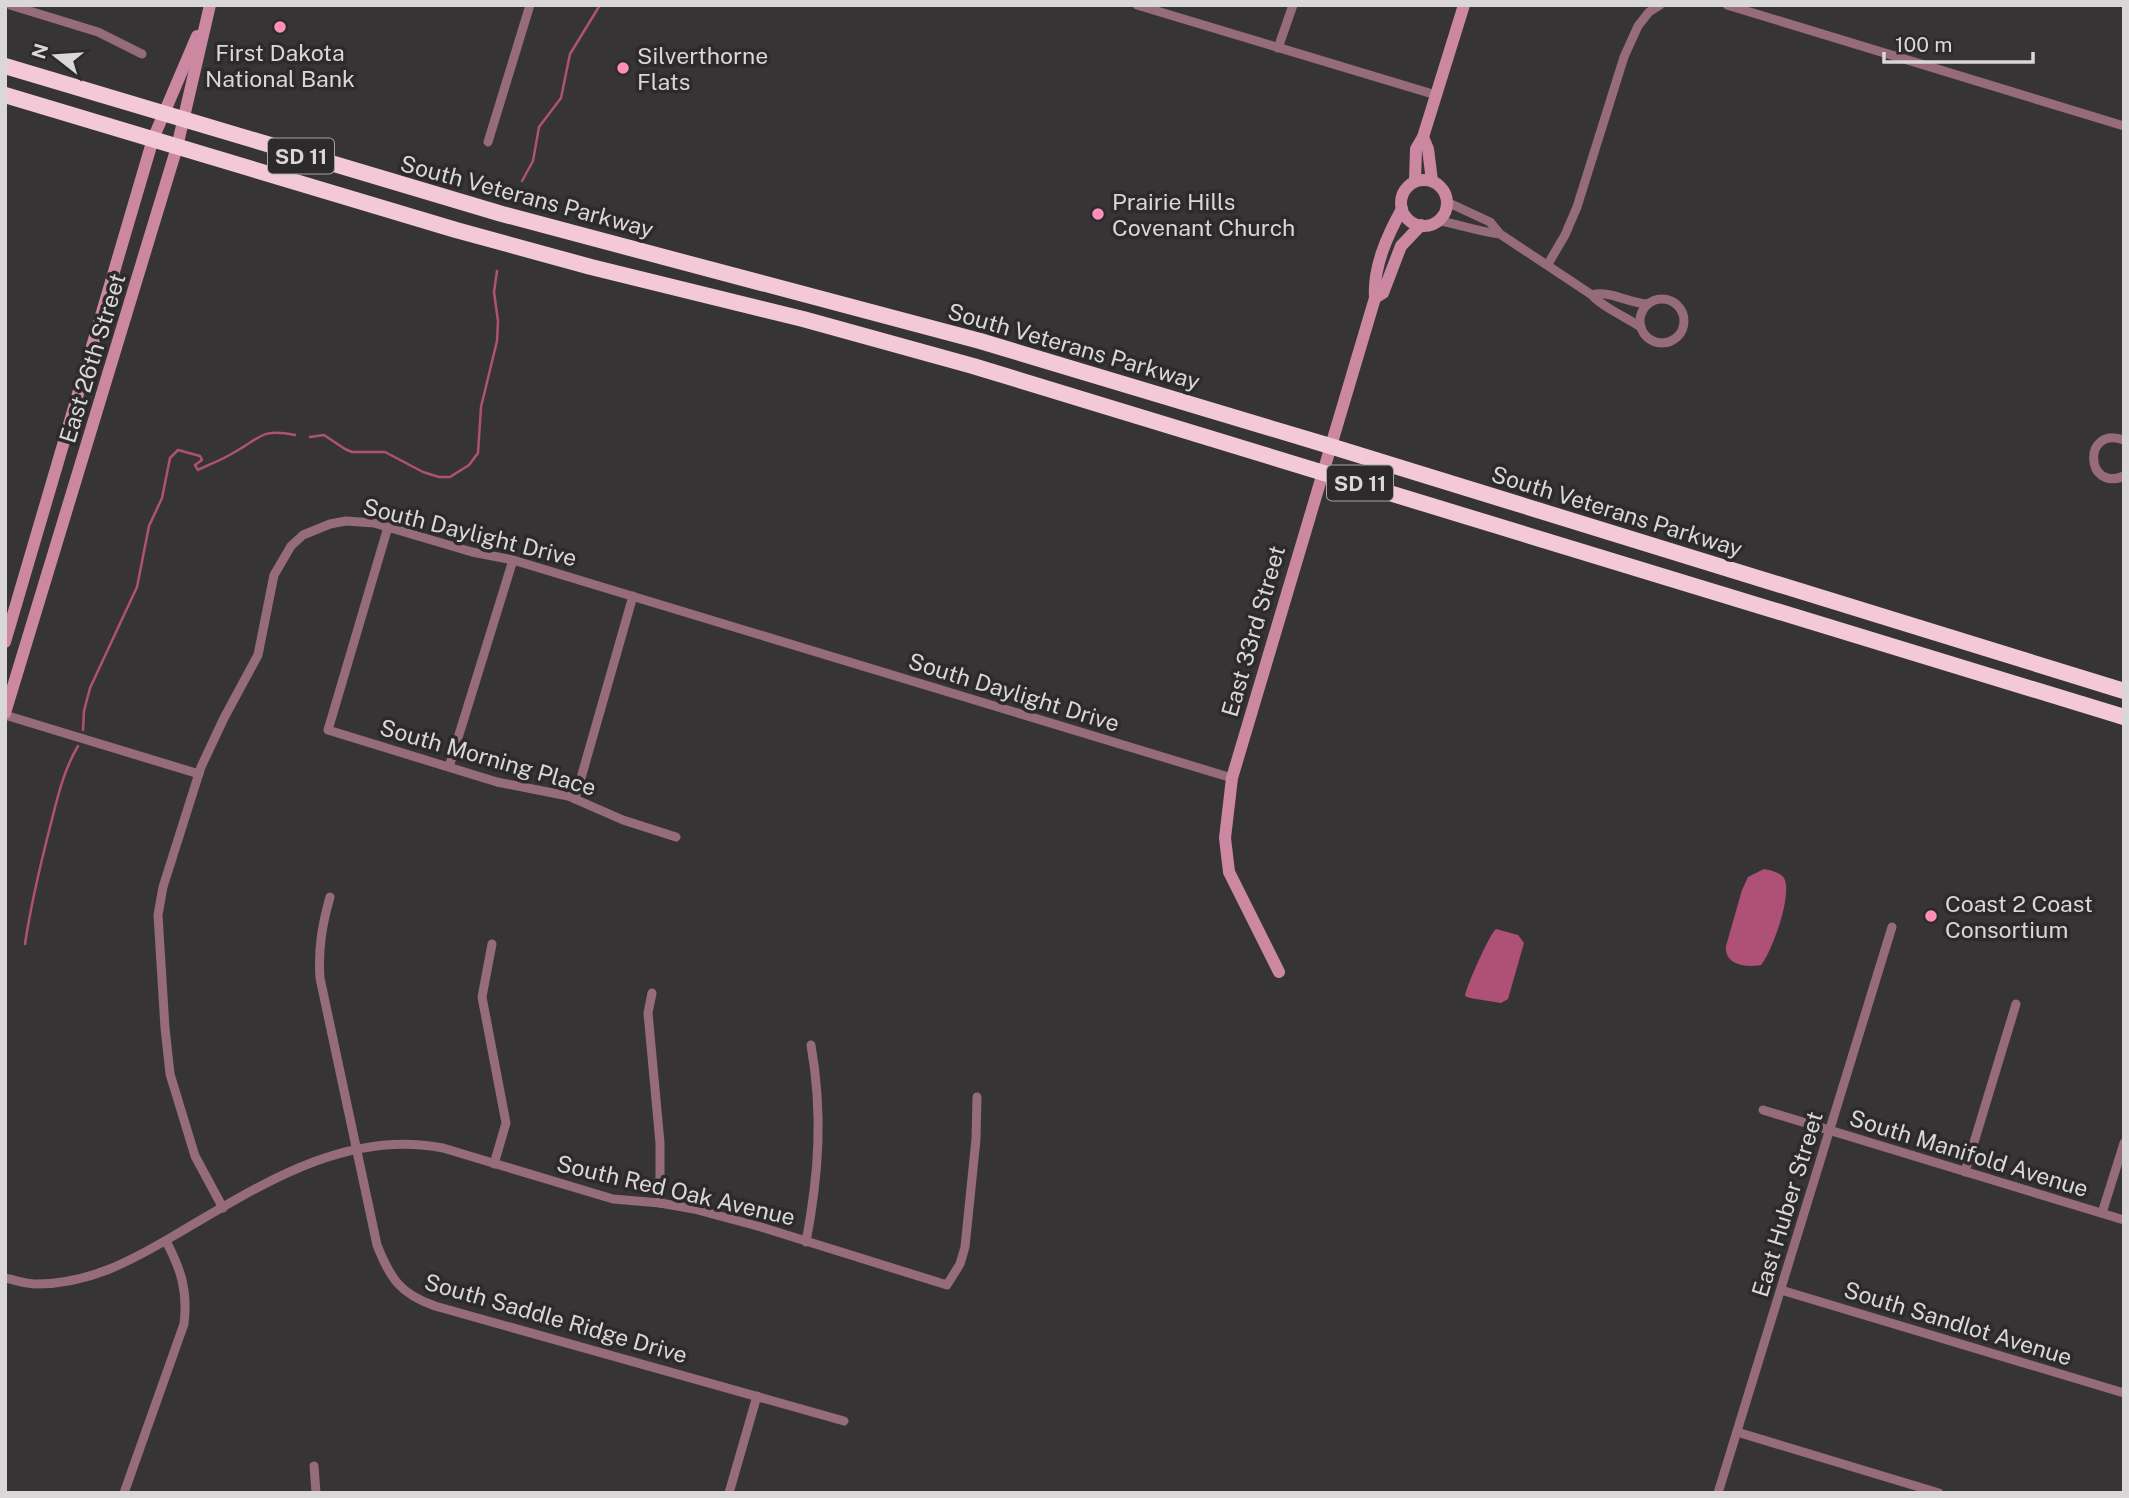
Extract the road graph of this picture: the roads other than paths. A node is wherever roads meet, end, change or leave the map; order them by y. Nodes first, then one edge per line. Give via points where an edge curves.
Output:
1 (10, 5) edge
2 (530, 5) edge
3 (1137, 5) edge
4 (1293, 5) edge
5 (1464, 5) edge
6 (1660, 5) edge
7 (1727, 5) edge
8 (209, 8) edge
9 (1278, 48) junction
10 (142, 54) dead end
11 (5, 66) edge
12 (5, 95) edge
13 (1436, 95) junction
14 (164, 114) junction
15 (183, 121) junction
16 (2124, 126) edge
17 (1423, 137) junction
18 (153, 139) junction
19 (488, 142) dead end
20 (177, 147) junction
21 (1415, 181) junction
22 (1432, 181) junction
23 (1447, 202) junction
24 (1402, 209) junction
25 (1439, 221) junction
26 (1421, 225) junction
27 (1500, 234) junction
28 (1548, 264) junction
29 (1592, 295) junction
30 (1375, 298) junction
31 (1647, 304) junction
32 (1641, 327) junction
33 (2124, 440) edge
34 (1330, 446) junction
35 (1322, 472) junction
36 (2124, 475) edge
37 (388, 527) junction
38 (513, 560) junction
39 (633, 596) junction
40 (5, 642) edge
41 (2124, 691) edge
42 (5, 714) edge
43 (2124, 717) edge
44 (449, 767) junction
45 (200, 774) junction
46 (1232, 778) junction
47 (575, 799) junction
48 (676, 837) dead end
49 (330, 897) dead end
50 (1892, 927) dead end
51 (492, 944) dead end
52 (1279, 972) dead end
53 (652, 993) dead end
54 (2016, 1004) dead end
55 (811, 1045) dead end
56 (977, 1097) dead end
57 (1763, 1110) dead end
58 (1829, 1131) junction
59 (2124, 1143) edge
60 (357, 1149) junction
61 (494, 1164) junction
62 (1965, 1172) junction
63 (660, 1203) junction
64 (223, 1208) junction
65 (2102, 1213) junction
66 (2124, 1220) edge
67 (166, 1241) junction
68 (806, 1241) junction
69 (5, 1278) edge
70 (1781, 1290) junction
71 (2124, 1394) edge
72 (757, 1396) junction
73 (845, 1421) dead end
74 (1737, 1433) junction
75 (314, 1466) dead end
76 (124, 1493) edge
77 (316, 1493) edge
78 (729, 1493) edge
79 (1718, 1493) edge
80 (1938, 1493) edge

1 - 10 street via 98,32
2 - 19 street
3 - 9 street
4 - 9 street
5 - 13 main road, East 33rd Street
6 - 28 street via 1637,26 1623,57 1577,208
7 - 16 street
8 - 14 main road, East 26th Street
8 - 15 main road, East 26th Street
9 - 13 street
11 - 14 highway, South Veterans Parkway / SD 11
12 - 18 highway, South Veterans Parkway / SD 11
13 - 17 main road, East 33rd Street
14 - 15 highway, South Veterans Parkway / SD 11
14 - 18 main road, East 26th Street
15 - 20 main road, East 26th Street
15 - 34 highway, South Veterans Parkway / SD 11 via 489,211 980,341
17 - 21 main road, East 33rd Street via 1416,149
17 - 22 main road
18 - 20 highway, South Veterans Parkway / SD 11
18 - 40 main road, East 26th Street
20 - 35 highway, South Veterans Parkway / SD 11 via 456,230 960,363
20 - 42 main road, East 26th Street
21 - 22 main road
21 - 24 main road, East 33rd Street via 1404,192
22 - 23 main road via 1444,191
23 - 25 main road
23 - 27 street via 1490,222
24 - 26 main road via 1410,222
24 - 30 main road, East 33rd Street via 1390,230 1374,282
25 - 26 main road
25 - 27 street
26 - 30 main road, East 33rd Street via 1401,246 1383,293
27 - 28 street
28 - 29 street
29 - 31 street via 1602,292
29 - 32 street
30 - 34 main road, East 33rd Street
31 - 32 street via 1641,313
31 - 32 street via 1658,299 1672,301 1682,312 1684,326 1676,338 1663,343 1649,339
33 - 36 street via 2104,439 2093,456 2100,474 2113,479
34 - 35 main road, East 33rd Street
34 - 41 highway, South Veterans Parkway / SD 11
35 - 43 highway, South Veterans Parkway / SD 11
35 - 46 main road, East 33rd Street
37 - 38 street, South Daylight Drive
37 - 44 street, South Morning Place via 328,730
37 - 45 street, South Daylight Drive via 346,521 316,529 291,546 274,575 258,655
38 - 39 street, South Daylight Drive
38 - 44 street
39 - 46 street, South Daylight Drive
39 - 47 street
42 - 45 street
44 - 47 street, South Morning Place
45 - 64 street, South Daylight Drive via 163,887 159,947 173,1083 195,1156
46 - 52 main road, East 33rd Street via 1226,838 1229,872
47 - 48 street, South Morning Place
49 - 60 street, South Saddle Ridge Drive via 318,949 320,978
50 - 58 street, East Huber Street
51 - 61 street via 482,997 506,1123
53 - 63 street via 648,1013 660,1143
54 - 62 street
55 - 68 street via 819,1153
56 - 68 street, South Red Oak Avenue via 965,1247 947,1285
57 - 58 street, South Manifold Avenue
58 - 62 street, South Manifold Avenue
58 - 70 street, East Huber Street
59 - 65 street
60 - 61 street, South Red Oak Avenue via 424,1144
60 - 64 street, South Red Oak Avenue via 292,1170
60 - 72 street, South Saddle Ridge Drive via 377,1245 395,1282 411,1295 435,1306
61 - 63 street, South Red Oak Avenue via 613,1199
62 - 65 street, South Manifold Avenue
63 - 68 street, South Red Oak Avenue
64 - 67 street, South Red Oak Avenue
65 - 66 street, South Manifold Avenue
67 - 69 street, South Red Oak Avenue via 101,1274 67,1282 33,1284
67 - 76 street via 184,1282 184,1324
70 - 71 street, South Sandlot Avenue
70 - 74 street, East Huber Street
72 - 73 street, South Saddle Ridge Drive
72 - 78 street
74 - 79 street, East Huber Street
74 - 80 street
75 - 77 street

